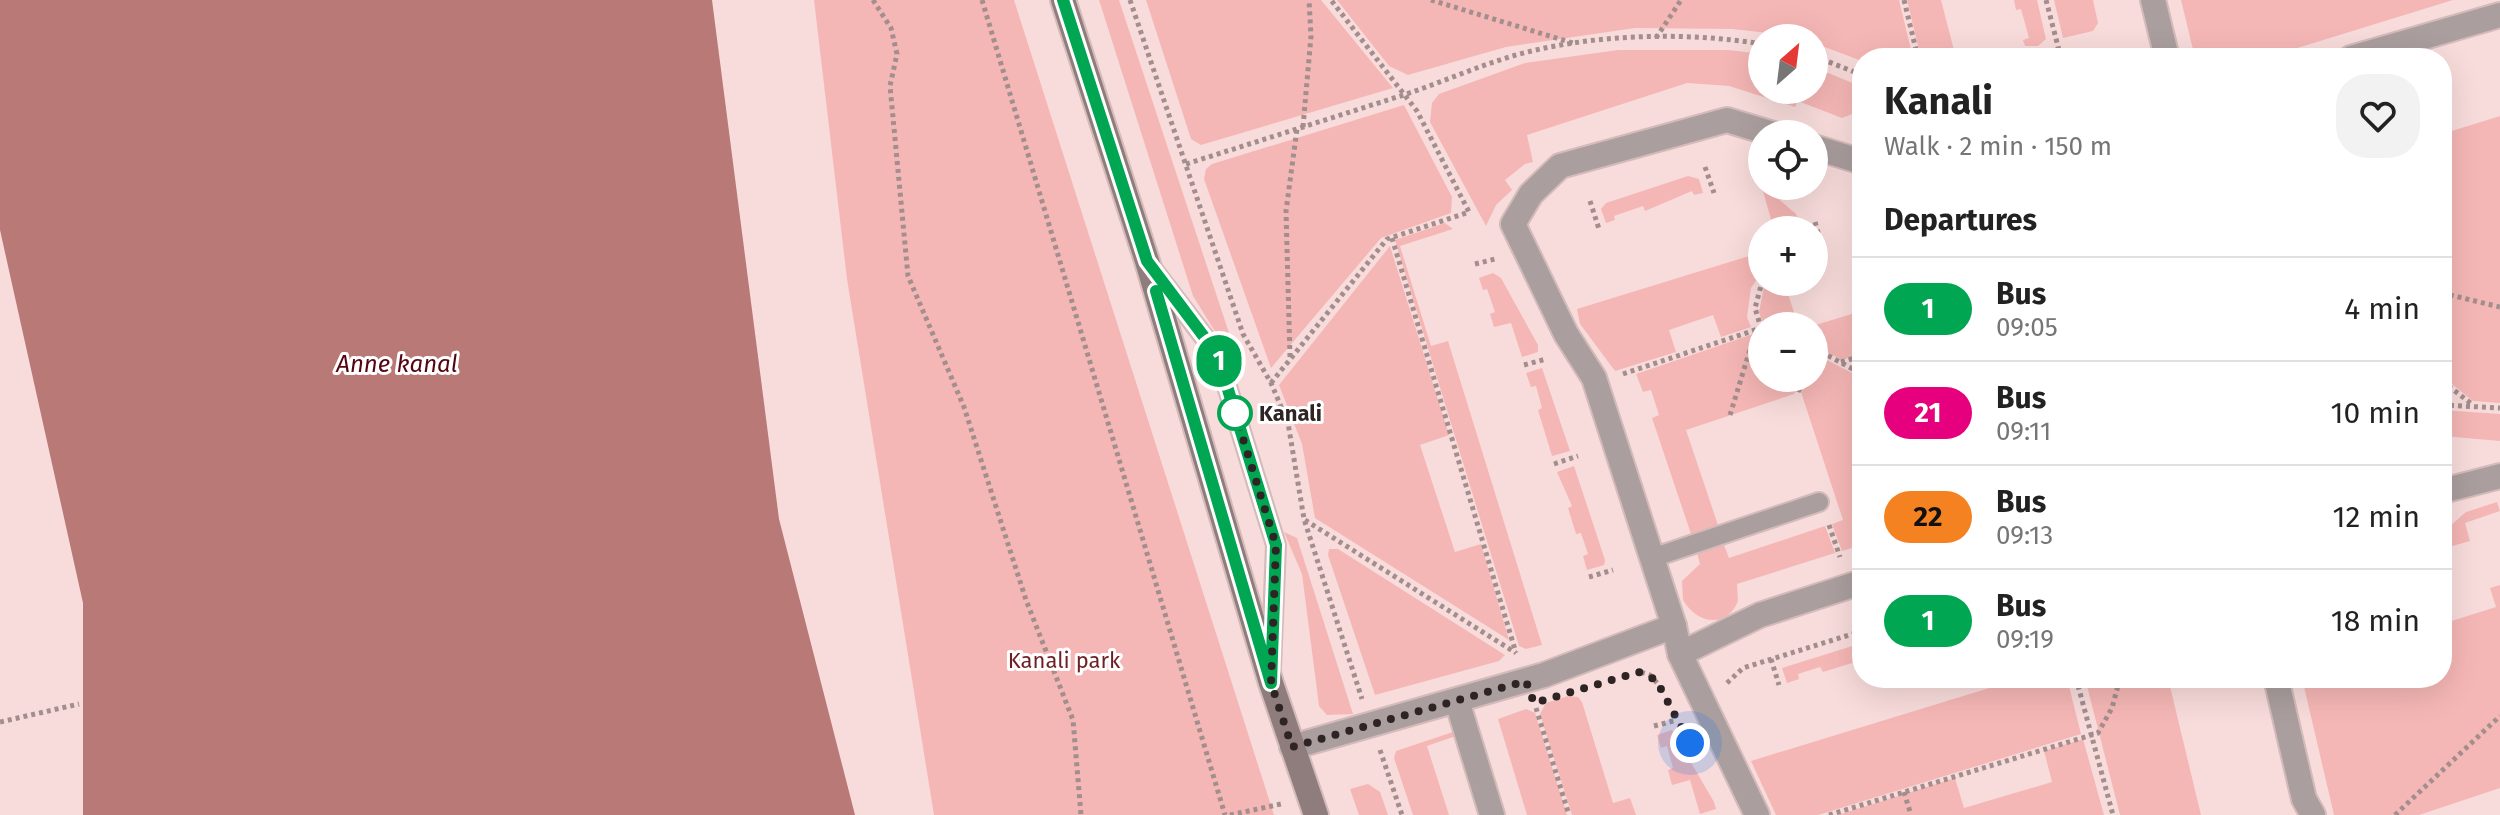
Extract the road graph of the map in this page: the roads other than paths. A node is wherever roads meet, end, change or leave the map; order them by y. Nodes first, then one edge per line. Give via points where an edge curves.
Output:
1 (1063, 0) edge
2 (2153, 0) edge
3 (2500, 15) edge
4 (2165, 48) edge
5 (2386, 48) edge
6 (1748, 126) edge
7 (1828, 151) edge
8 (1852, 159) edge
9 (1147, 261) junction
10 (2500, 476) edge
11 (2452, 488) edge
12 (1819, 502) road end
13 (1652, 558) junction
14 (1852, 585) edge
15 (1674, 626) junction
16 (1680, 654) junction
17 (1271, 683) junction
18 (2278, 688) edge
19 (1457, 701) junction
20 (1292, 747) junction
21 (1316, 815) edge
22 (1492, 815) edge
23 (1757, 815) edge
24 (2313, 815) edge

1 - 9 street
2 - 4 street
3 - 5 street
6 - 13 street via 1727,120 1560,166 1531,194 1513,224 1566,334 1594,378
7 - 8 street
9 - 17 street
9 - 17 lane via 1217,354 1276,545
10 - 11 street
12 - 13 lane
13 - 15 street
14 - 16 street via 1760,615
15 - 16 street
15 - 19 street
16 - 23 street
17 - 20 street
18 - 24 street via 2304,799
19 - 20 street
19 - 22 street
20 - 21 street

